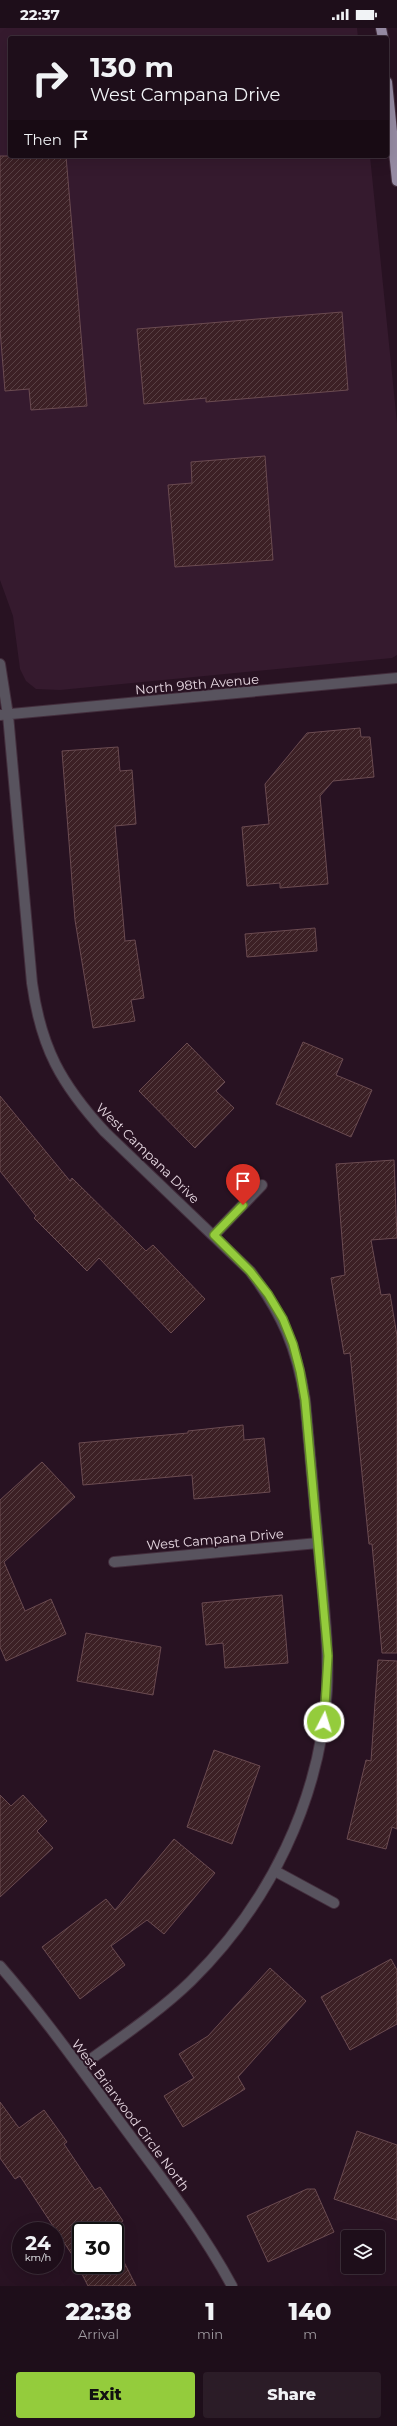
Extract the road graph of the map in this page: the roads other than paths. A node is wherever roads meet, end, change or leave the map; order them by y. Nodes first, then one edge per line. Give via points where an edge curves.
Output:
1 (389, 102) edge
2 (397, 181) edge
3 (0, 664) edge
4 (397, 678) edge
5 (4, 715) edge
6 (262, 1184) dead end
7 (214, 1235) junction
8 (318, 1543) junction
9 (114, 1562) dead end
10 (275, 1871) junction
11 (334, 1903) dead end
12 (0, 1966) edge
13 (80, 2067) junction
14 (232, 2286) edge

1 - 2 main road
3 - 5 street, West Campana Drive
4 - 5 street, North 98th Avenue
5 - 7 street, West Campana Drive via 33,989 43,1035 53,1062 67,1088 105,1132
6 - 7 street
7 - 8 street, West Campana Drive via 250,1271 268,1294 283,1319 293,1344 305,1400
8 - 9 street, West Campana Drive
8 - 10 street, West Campana Drive via 328,1656 324,1722 310,1787 300,1818
10 - 11 street
10 - 13 street, West Campana Drive via 238,1927 190,1981 146,2018
12 - 13 street, West Briarwood Circle North
13 - 14 street, West Briarwood Circle North via 186,2211

